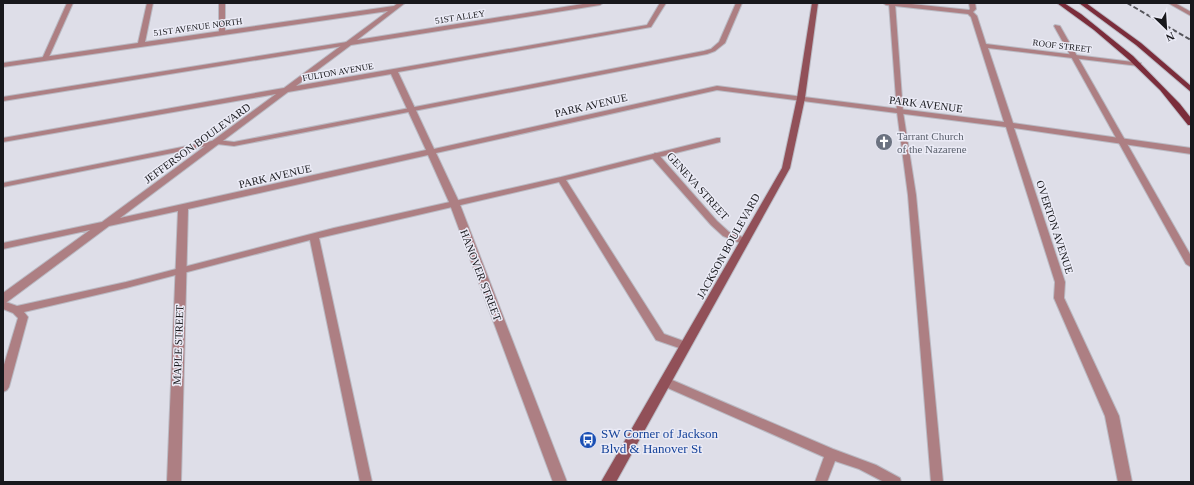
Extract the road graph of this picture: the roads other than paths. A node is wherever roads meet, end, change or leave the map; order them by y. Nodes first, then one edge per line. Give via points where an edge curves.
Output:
1 (70, 3) edge
2 (150, 3) edge
3 (222, 3) edge
4 (600, 3) edge
5 (663, 3) edge
6 (739, 3) edge
7 (815, 3) edge
8 (886, 3) edge
9 (892, 3) edge
10 (1060, 3) edge
11 (1082, 3) edge
12 (1171, 3) edge
13 (399, 5) edge
14 (971, 8) edge
15 (1191, 14) edge
16 (1057, 26) dead end
17 (222, 33) junction
18 (347, 44) junction
19 (141, 45) junction
20 (984, 46) junction
21 (1074, 56) junction
22 (45, 59) junction
23 (1139, 64) junction
24 (3, 65) edge
25 (394, 72) junction
26 (287, 90) junction
27 (1191, 90) edge
28 (801, 98) junction
29 (3, 99) edge
30 (412, 109) junction
31 (900, 112) junction
32 (1191, 123) edge
33 (1009, 125) junction
34 (3, 140) edge
35 (717, 140) dead end
36 (1120, 140) junction
37 (217, 142) junction
38 (1191, 151) edge
39 (432, 152) junction
40 (655, 156) junction
41 (562, 179) junction
42 (3, 185) edge
43 (454, 202) junction
44 (183, 208) junction
45 (106, 223) junction
46 (314, 237) junction
47 (744, 241) junction
48 (3, 246) edge
49 (1191, 264) edge
50 (180, 271) junction
51 (3, 299) edge
52 (3, 305) edge
53 (18, 310) junction
54 (685, 346) junction
55 (665, 382) junction
56 (3, 387) edge
57 (831, 454) junction
58 (174, 482) edge
59 (366, 482) edge
60 (560, 482) edge
61 (608, 482) edge
62 (821, 482) edge
63 (894, 482) edge
64 (937, 482) edge
65 (1125, 482) edge

1 - 22 lane
2 - 19 street
3 - 17 lane
4 - 18 street, 51ST ALLEY
5 - 25 street, FULTON AVENUE via 649,26
6 - 30 lane via 722,43 713,50
7 - 28 street, JACKSON BOULEVARD
8 - 9 street
9 - 14 street
9 - 31 lane
10 - 23 main road
11 - 27 main road via 1140,44 1170,68
12 - 15 street
13 - 17 street, 51ST AVENUE NORTH
13 - 18 street, JEFFERSON BOULEVARD
14 - 20 street, OVERTON AVENUE
16 - 21 lane
17 - 19 street, 51ST AVENUE NORTH
18 - 26 street, JEFFERSON BOULEVARD
18 - 29 lane
19 - 22 street, 51ST AVENUE NORTH
20 - 21 street, ROOF STREET
20 - 33 street, OVERTON AVENUE
21 - 23 street, ROOF STREET
21 - 36 lane
22 - 24 street, 51ST AVENUE NORTH
23 - 32 main road
25 - 26 street, FULTON AVENUE
25 - 30 street, HANOVER STREET
26 - 34 street, FULTON AVENUE
26 - 37 street, JEFFERSON BOULEVARD
28 - 31 street, PARK AVENUE
28 - 39 street, PARK AVENUE via 717,88
28 - 47 street, JACKSON BOULEVARD via 786,168
30 - 37 lane via 234,144
30 - 39 street, HANOVER STREET
31 - 33 street, PARK AVENUE
31 - 64 lane via 912,195
33 - 36 street, PARK AVENUE
33 - 65 street, OVERTON AVENUE via 1060,282 1059,298 1112,416
35 - 40 lane
36 - 38 street, PARK AVENUE
36 - 49 lane
37 - 42 lane
37 - 45 street, JEFFERSON BOULEVARD
39 - 43 street, HANOVER STREET
39 - 44 street, PARK AVENUE
40 - 41 lane
40 - 47 street, GENEVA STREET via 714,224 726,234
41 - 43 lane
41 - 54 lane via 660,337
43 - 46 lane
43 - 60 street, HANOVER STREET
44 - 45 street, PARK AVENUE
44 - 50 street, MAPLE STREET
45 - 48 street, PARK AVENUE
45 - 51 street, JEFFERSON BOULEVARD
46 - 50 lane
46 - 59 lane
47 - 54 street, JACKSON BOULEVARD
50 - 53 lane
50 - 58 street, MAPLE STREET
52 - 53 lane
53 - 56 lane via 23,316
54 - 55 street, JACKSON BOULEVARD
55 - 57 lane
55 - 61 street, JACKSON BOULEVARD
57 - 62 lane
57 - 63 lane via 861,463

